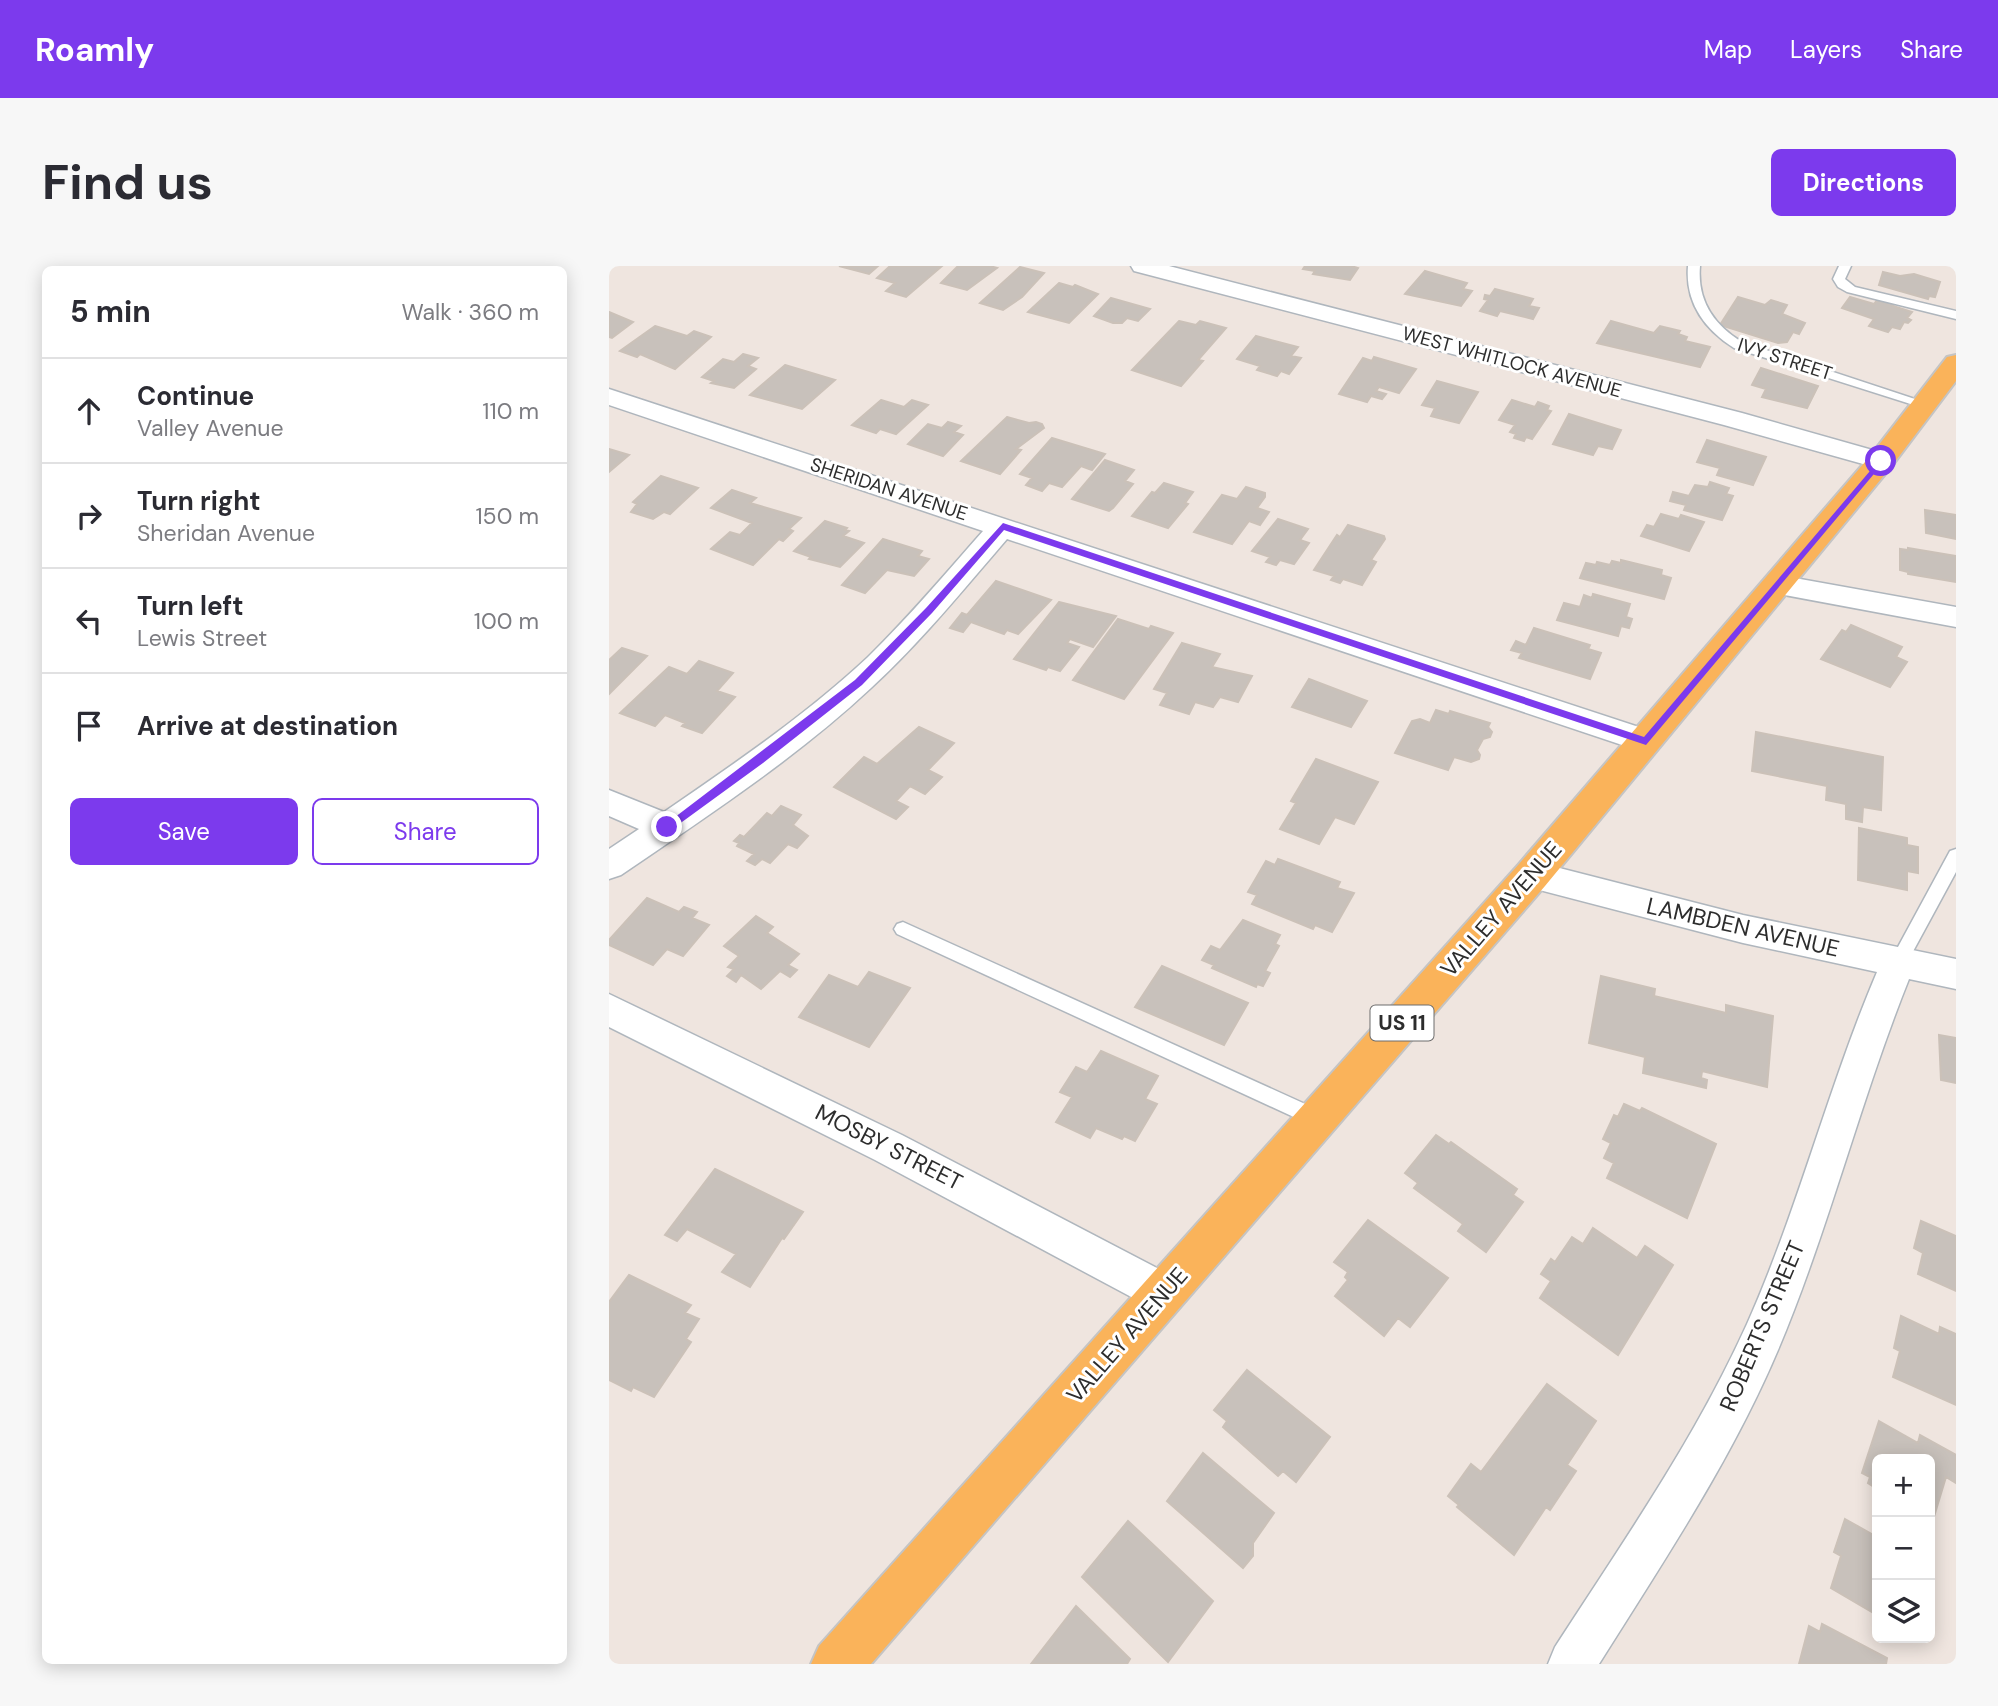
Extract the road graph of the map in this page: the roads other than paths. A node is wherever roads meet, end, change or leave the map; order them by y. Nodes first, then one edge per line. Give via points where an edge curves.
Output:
1 (1142, 266) edge
2 (1694, 266) edge
3 (1845, 266) edge
4 (1956, 315) edge
5 (1954, 367) edge
6 (609, 397) edge
7 (1924, 404) junction
8 (1881, 461) junction
9 (1003, 526) junction
10 (1778, 584) junction
11 (1956, 617) edge
12 (1646, 741) junction
13 (609, 802) edge
14 (667, 827) junction
15 (1956, 856) edge
16 (609, 866) edge
17 (1532, 875) junction
18 (903, 929) dead end
19 (1898, 963) junction
20 (1956, 974) edge
21 (609, 1010) edge
22 (1318, 1119) junction
23 (1164, 1293) junction
24 (837, 1664) edge
25 (1572, 1664) edge

1 - 8 street, WEST WHITLOCK AVENUE
2 - 7 lane, IVY STREET via 1692,283 1706,318 1722,336
3 - 4 lane via 1839,279 1851,290
5 - 7 main road, VALLEY AVENUE / US 11
6 - 9 street, SHERIDAN AVENUE
7 - 8 main road, VALLEY AVENUE / US 11
8 - 10 main road, VALLEY AVENUE / US 11
9 - 12 street, SHERIDAN AVENUE
9 - 14 street via 858,683
10 - 11 street
10 - 12 main road, VALLEY AVENUE / US 11
12 - 17 main road, VALLEY AVENUE / US 11
13 - 14 street
14 - 16 street
15 - 19 lane
17 - 19 street, LAMBDEN AVENUE
17 - 22 main road, VALLEY AVENUE / US 11
18 - 22 lane
19 - 20 street, LAMBDEN AVENUE
19 - 25 street, ROBERTS STREET via 1762,1338 1715,1433
21 - 23 street, MOSBY STREET via 961,1183
22 - 23 main road, VALLEY AVENUE / US 11
23 - 24 main road, VALLEY AVENUE / US 11

